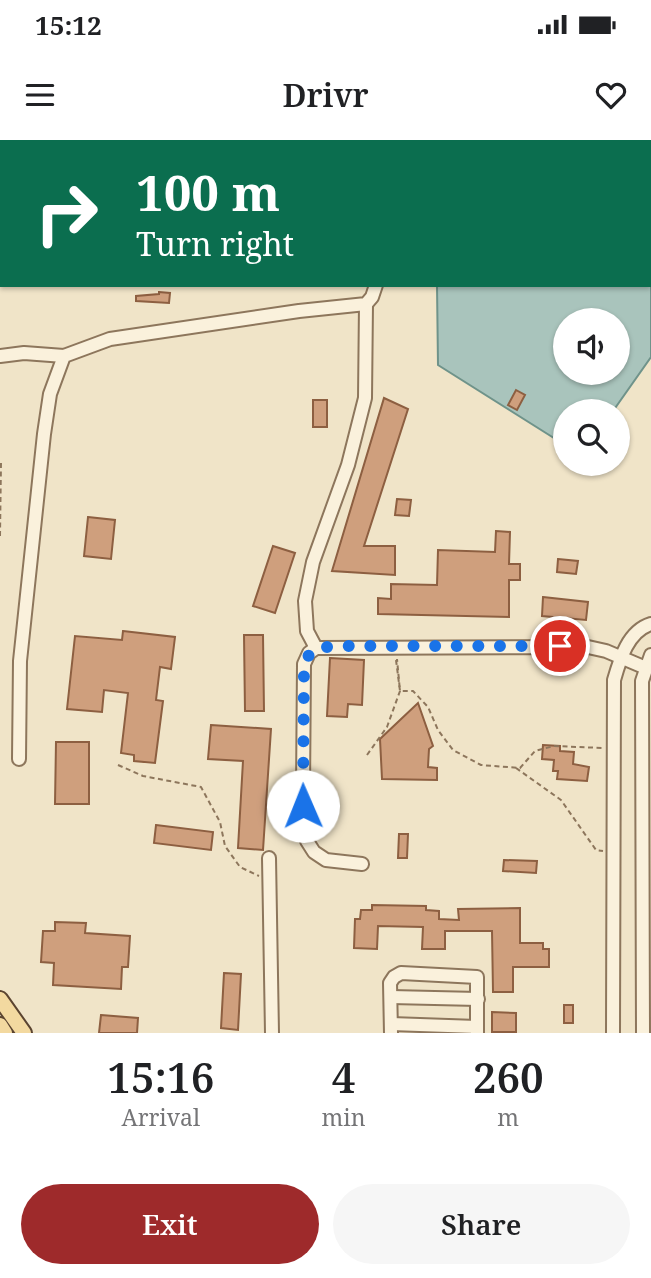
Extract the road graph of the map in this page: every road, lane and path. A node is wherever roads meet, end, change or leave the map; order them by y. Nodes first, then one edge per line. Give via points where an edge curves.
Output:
1 (375, 287) edge
2 (366, 304) junction
3 (0, 356) edge
4 (64, 356) junction
5 (1, 461) edge
6 (0, 536) edge
7 (651, 624) edge
8 (396, 646) junction
9 (316, 648) junction
10 (651, 655) edge
11 (620, 657) junction
12 (646, 668) junction
13 (400, 691) junction
14 (614, 749) junction
15 (367, 755) dead end
16 (19, 759) dead end
17 (118, 765) dead end
18 (515, 768) junction
19 (614, 852) junction
20 (269, 858) dead end
21 (362, 864) dead end
22 (269, 881) junction
23 (390, 997) junction
24 (0, 999) edge
25 (478, 999) junction
26 (0, 1025) edge
27 (391, 1029) edge
28 (477, 1030) edge
29 (5, 1033) edge
30 (24, 1033) edge
31 (272, 1033) edge
32 (613, 1033) edge
33 (643, 1033) edge

1 - 2 street
2 - 4 street via 110,339
2 - 9 street via 365,398 305,601 307,631
3 - 4 street
4 - 16 street via 50,394 44,433 20,661
5 - 6 path
7 - 11 street via 631,638
8 - 9 street
8 - 11 street via 588,646
8 - 13 path
9 - 21 street via 304,664 307,841 326,860
10 - 12 street
11 - 12 street
11 - 14 street via 614,680
12 - 33 street via 642,681
13 - 15 path via 387,727
13 - 18 path via 412,691 428,707 453,750 481,765
14 - 18 path via 554,746 535,751
14 - 19 street
17 - 22 path via 143,776 201,787 220,822 225,846 240,867
18 - 19 path via 561,800 596,850
19 - 32 street
20 - 22 street
22 - 31 street
23 - 25 street
23 - 25 street via 391,980 401,973 474,975
23 - 27 street
24 - 30 main road
25 - 28 street
26 - 29 main road
27 - 28 street

